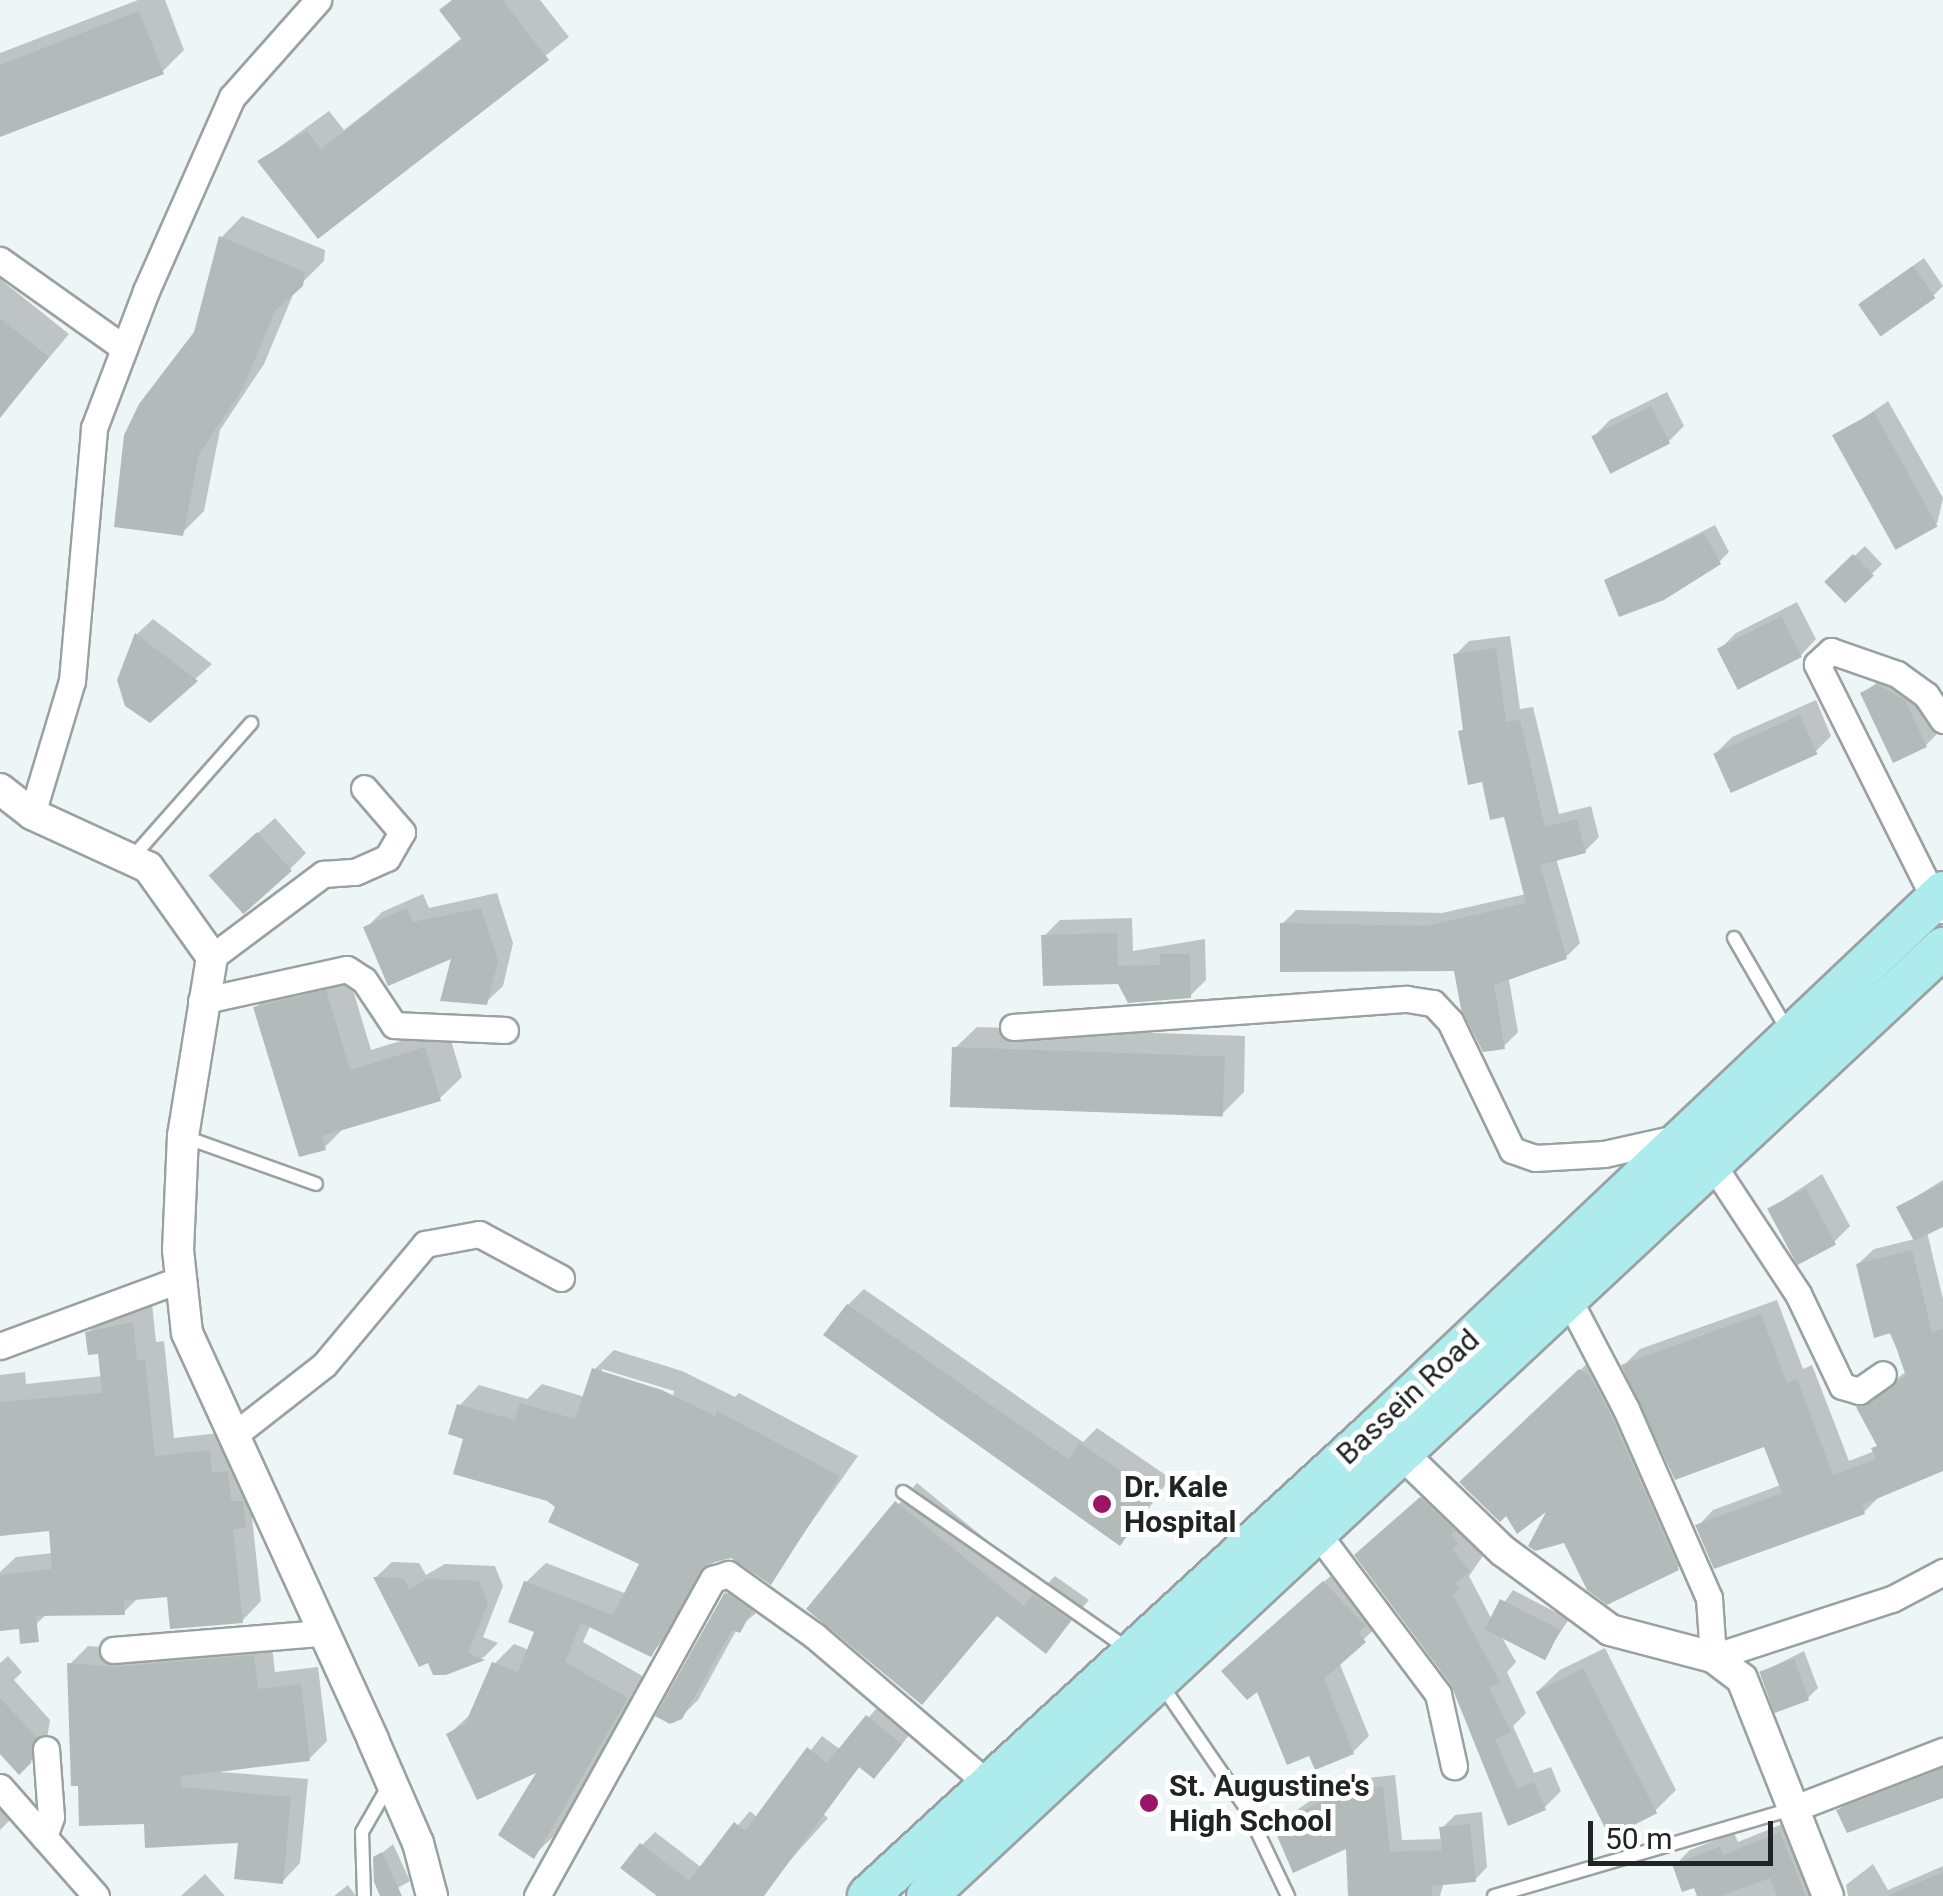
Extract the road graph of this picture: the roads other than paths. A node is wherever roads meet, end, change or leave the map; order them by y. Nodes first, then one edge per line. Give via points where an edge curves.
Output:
1 (318, 0) edge
2 (0, 260) edge
3 (124, 348) junction
4 (1943, 720) edge
5 (252, 723) dead end
6 (364, 788) dead end
7 (0, 789) edge
8 (32, 814) junction
9 (130, 860) junction
10 (1940, 903) edge
11 (1734, 938) dead end
12 (1943, 948) edge
13 (212, 957) junction
14 (201, 1001) junction
15 (1014, 1027) dead end
16 (505, 1030) dead end
17 (1791, 1037) junction
18 (183, 1136) junction
19 (1685, 1136) junction
20 (1713, 1165) junction
21 (316, 1184) dead end
22 (561, 1278) dead end
23 (181, 1279) junction
24 (1568, 1298) junction
25 (0, 1346) edge
26 (1883, 1374) dead end
27 (233, 1436) junction
28 (1389, 1440) junction
29 (903, 1492) dead end
30 (1315, 1530) junction
31 (1943, 1572) edge
32 (321, 1633) junction
33 (113, 1650) dead end
34 (1712, 1657) junction
35 (1143, 1664) junction
36 (46, 1749) dead end
37 (1943, 1751) edge
38 (1454, 1766) dead end
39 (989, 1782) junction
40 (390, 1783) junction
41 (0, 1788) edge
42 (1795, 1808) junction
43 (1016, 1812) junction
44 (44, 1837) junction
45 (96, 1896) edge
46 (364, 1896) edge
47 (432, 1896) edge
48 (536, 1896) edge
49 (868, 1896) edge
50 (928, 1896) edge
51 (1288, 1896) edge
52 (1494, 1896) edge
53 (1828, 1896) edge

1 - 3 street via 232,98
2 - 3 street
3 - 8 street via 94,428 72,681
4 - 10 street via 1926,695 1896,674 1830,651 1817,664
5 - 9 lane
6 - 13 street via 402,832 387,858 354,872 323,874
7 - 8 street
8 - 9 street
9 - 13 street via 148,868
10 - 17 main road, Bassein Road
11 - 17 lane
12 - 20 main road, Bassein Road
13 - 14 street
14 - 16 street via 347,969 364,980 394,1025
14 - 18 street
15 - 19 street via 1407,999 1433,1003 1450,1022 1512,1150 1535,1158 1604,1154
17 - 19 main road, Bassein Road
18 - 21 lane
18 - 23 street
19 - 20 street
19 - 28 main road, Bassein Road
20 - 24 main road, Bassein Road
20 - 26 street via 1798,1294 1842,1386 1860,1391
22 - 27 street via 479,1234 424,1244 324,1365
23 - 25 street
23 - 27 street via 187,1333
24 - 28 main road, Bassein Road
24 - 34 street via 1626,1408 1710,1598
27 - 32 street
28 - 30 main road, Bassein Road
28 - 34 street via 1503,1550 1610,1630
28 - 35 main road, Bassein Road
29 - 35 lane
30 - 35 main road, Bassein Road
30 - 38 street via 1438,1694
31 - 34 street via 1892,1599
32 - 33 street
32 - 40 street
34 - 42 street via 1742,1679
35 - 39 main road, Bassein Road
35 - 43 main road, Bassein Road
35 - 51 lane via 1246,1808
36 - 44 street via 50,1816
37 - 42 street
39 - 43 street
39 - 48 street via 815,1636 728,1574 712,1579
39 - 49 main road, Bassein Road
40 - 46 lane via 362,1832
40 - 47 street via 418,1843
41 - 44 street
42 - 52 lane
42 - 53 street
43 - 50 main road, Bassein Road
44 - 45 street

